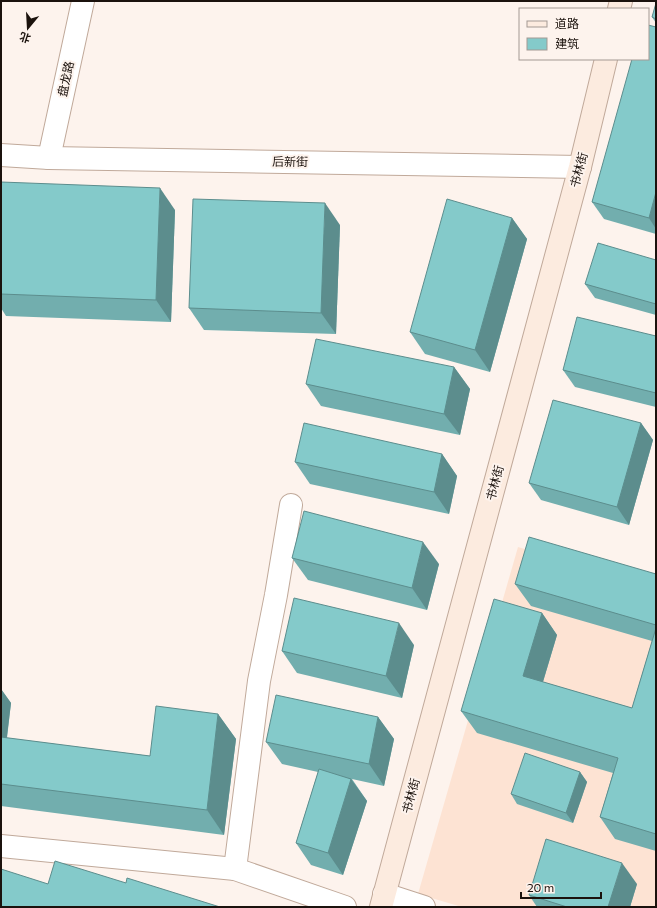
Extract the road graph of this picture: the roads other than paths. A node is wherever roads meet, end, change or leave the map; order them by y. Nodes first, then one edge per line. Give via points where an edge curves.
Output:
1 (83, 1) edge
2 (606, 60) edge
3 (1, 155) edge
4 (48, 158) junction
5 (580, 167) junction
6 (291, 505) dead end
7 (1, 846) edge
8 (236, 869) junction
9 (382, 900) edge
10 (345, 907) edge
11 (424, 907) edge

1 - 4 street, 盘龙路
2 - 5 street, 书林街
3 - 4 street, 后新街
4 - 5 street, 后新街
5 - 9 street, 书林街
6 - 8 street via 260,681
7 - 8 street
8 - 10 street
9 - 11 street

